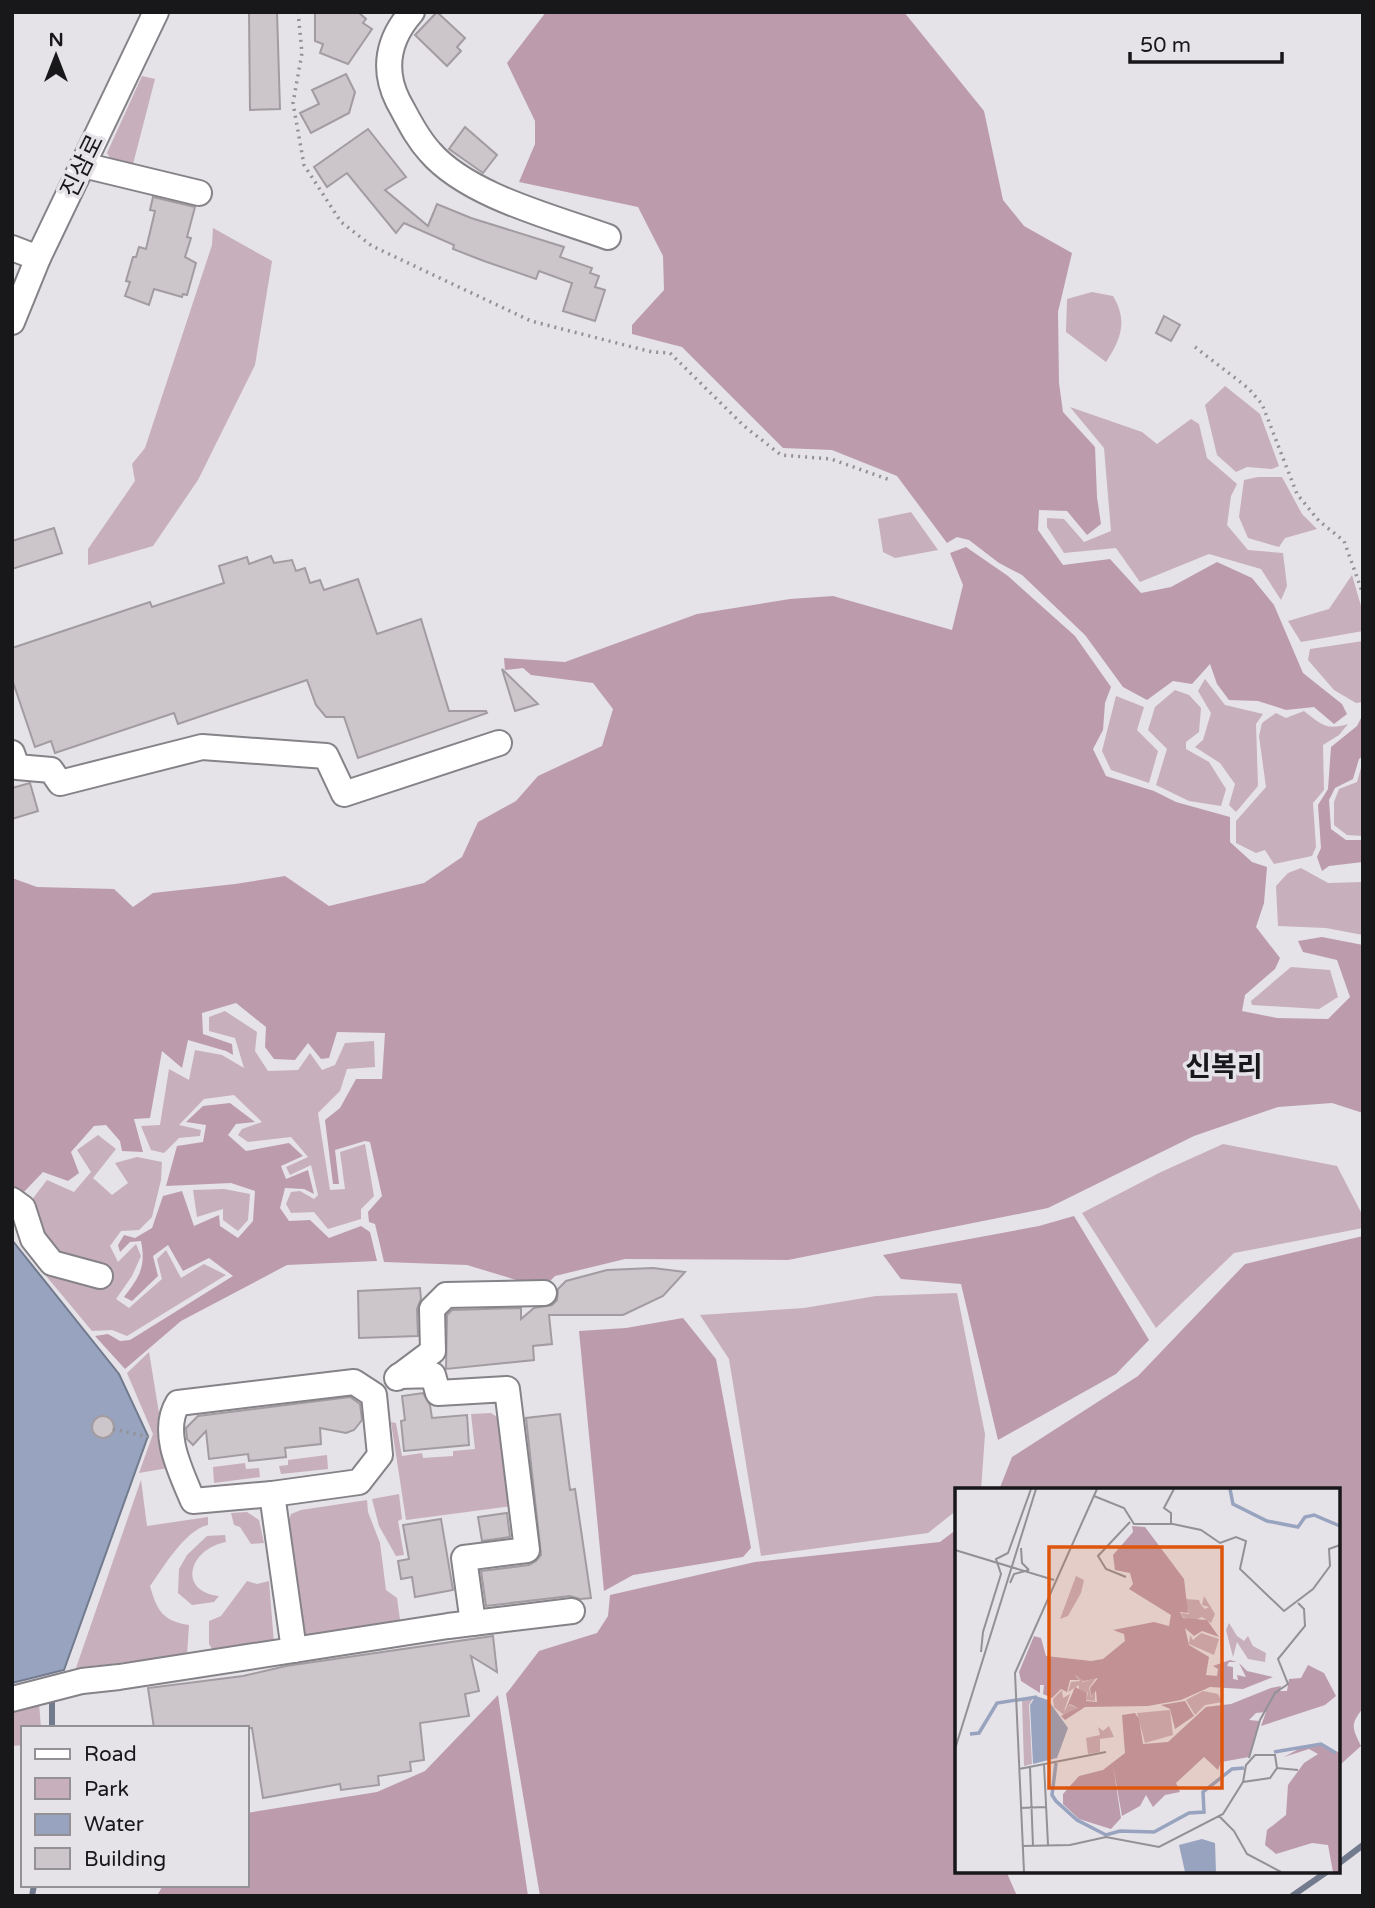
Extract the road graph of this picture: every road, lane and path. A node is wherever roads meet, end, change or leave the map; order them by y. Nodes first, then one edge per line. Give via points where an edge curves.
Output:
1 (156, 12) edge
2 (298, 12) edge
3 (412, 12) edge
4 (83, 165) junction
5 (199, 193) dead end
6 (608, 237) dead end
7 (12, 248) edge
8 (38, 258) junction
9 (12, 322) edge
10 (1195, 347) dead end
11 (890, 480) dead end
12 (1363, 594) edge
13 (499, 743) dead end
14 (12, 753) edge
15 (12, 1200) edge
16 (100, 1276) dead end
17 (544, 1293) dead end
18 (399, 1376) junction
19 (374, 1395) junction
20 (113, 1429) dead end
21 (154, 1438) dead end
22 (272, 1494) junction
23 (572, 1611) dead end
24 (473, 1623) junction
25 (294, 1650) junction
26 (12, 1699) edge

1 - 4 street, 진삼로
2 - 11 path via 302,53 293,103 304,165 341,222 372,246 531,321 670,353 781,456 831,459
3 - 6 street via 394,40 388,77 430,153 479,190
4 - 5 street
4 - 8 street, 진삼로
7 - 8 street
8 - 9 street, 진삼로
10 - 12 path via 1262,404 1297,494 1319,521 1344,541
13 - 14 street via 344,794 326,756 202,747 60,783 51,770 17,767
15 - 16 street via 23,1208 33,1239 52,1263
17 - 18 street via 446,1295 432,1309 433,1351
18 - 19 street
18 - 24 street via 433,1375 438,1393 507,1389 527,1550 464,1558
19 - 22 street via 380,1455 359,1482
19 - 22 street via 354,1382 178,1403 170,1415 176,1461 193,1501
20 - 21 path
22 - 25 street
23 - 24 street
24 - 25 street
25 - 26 street via 82,1681

